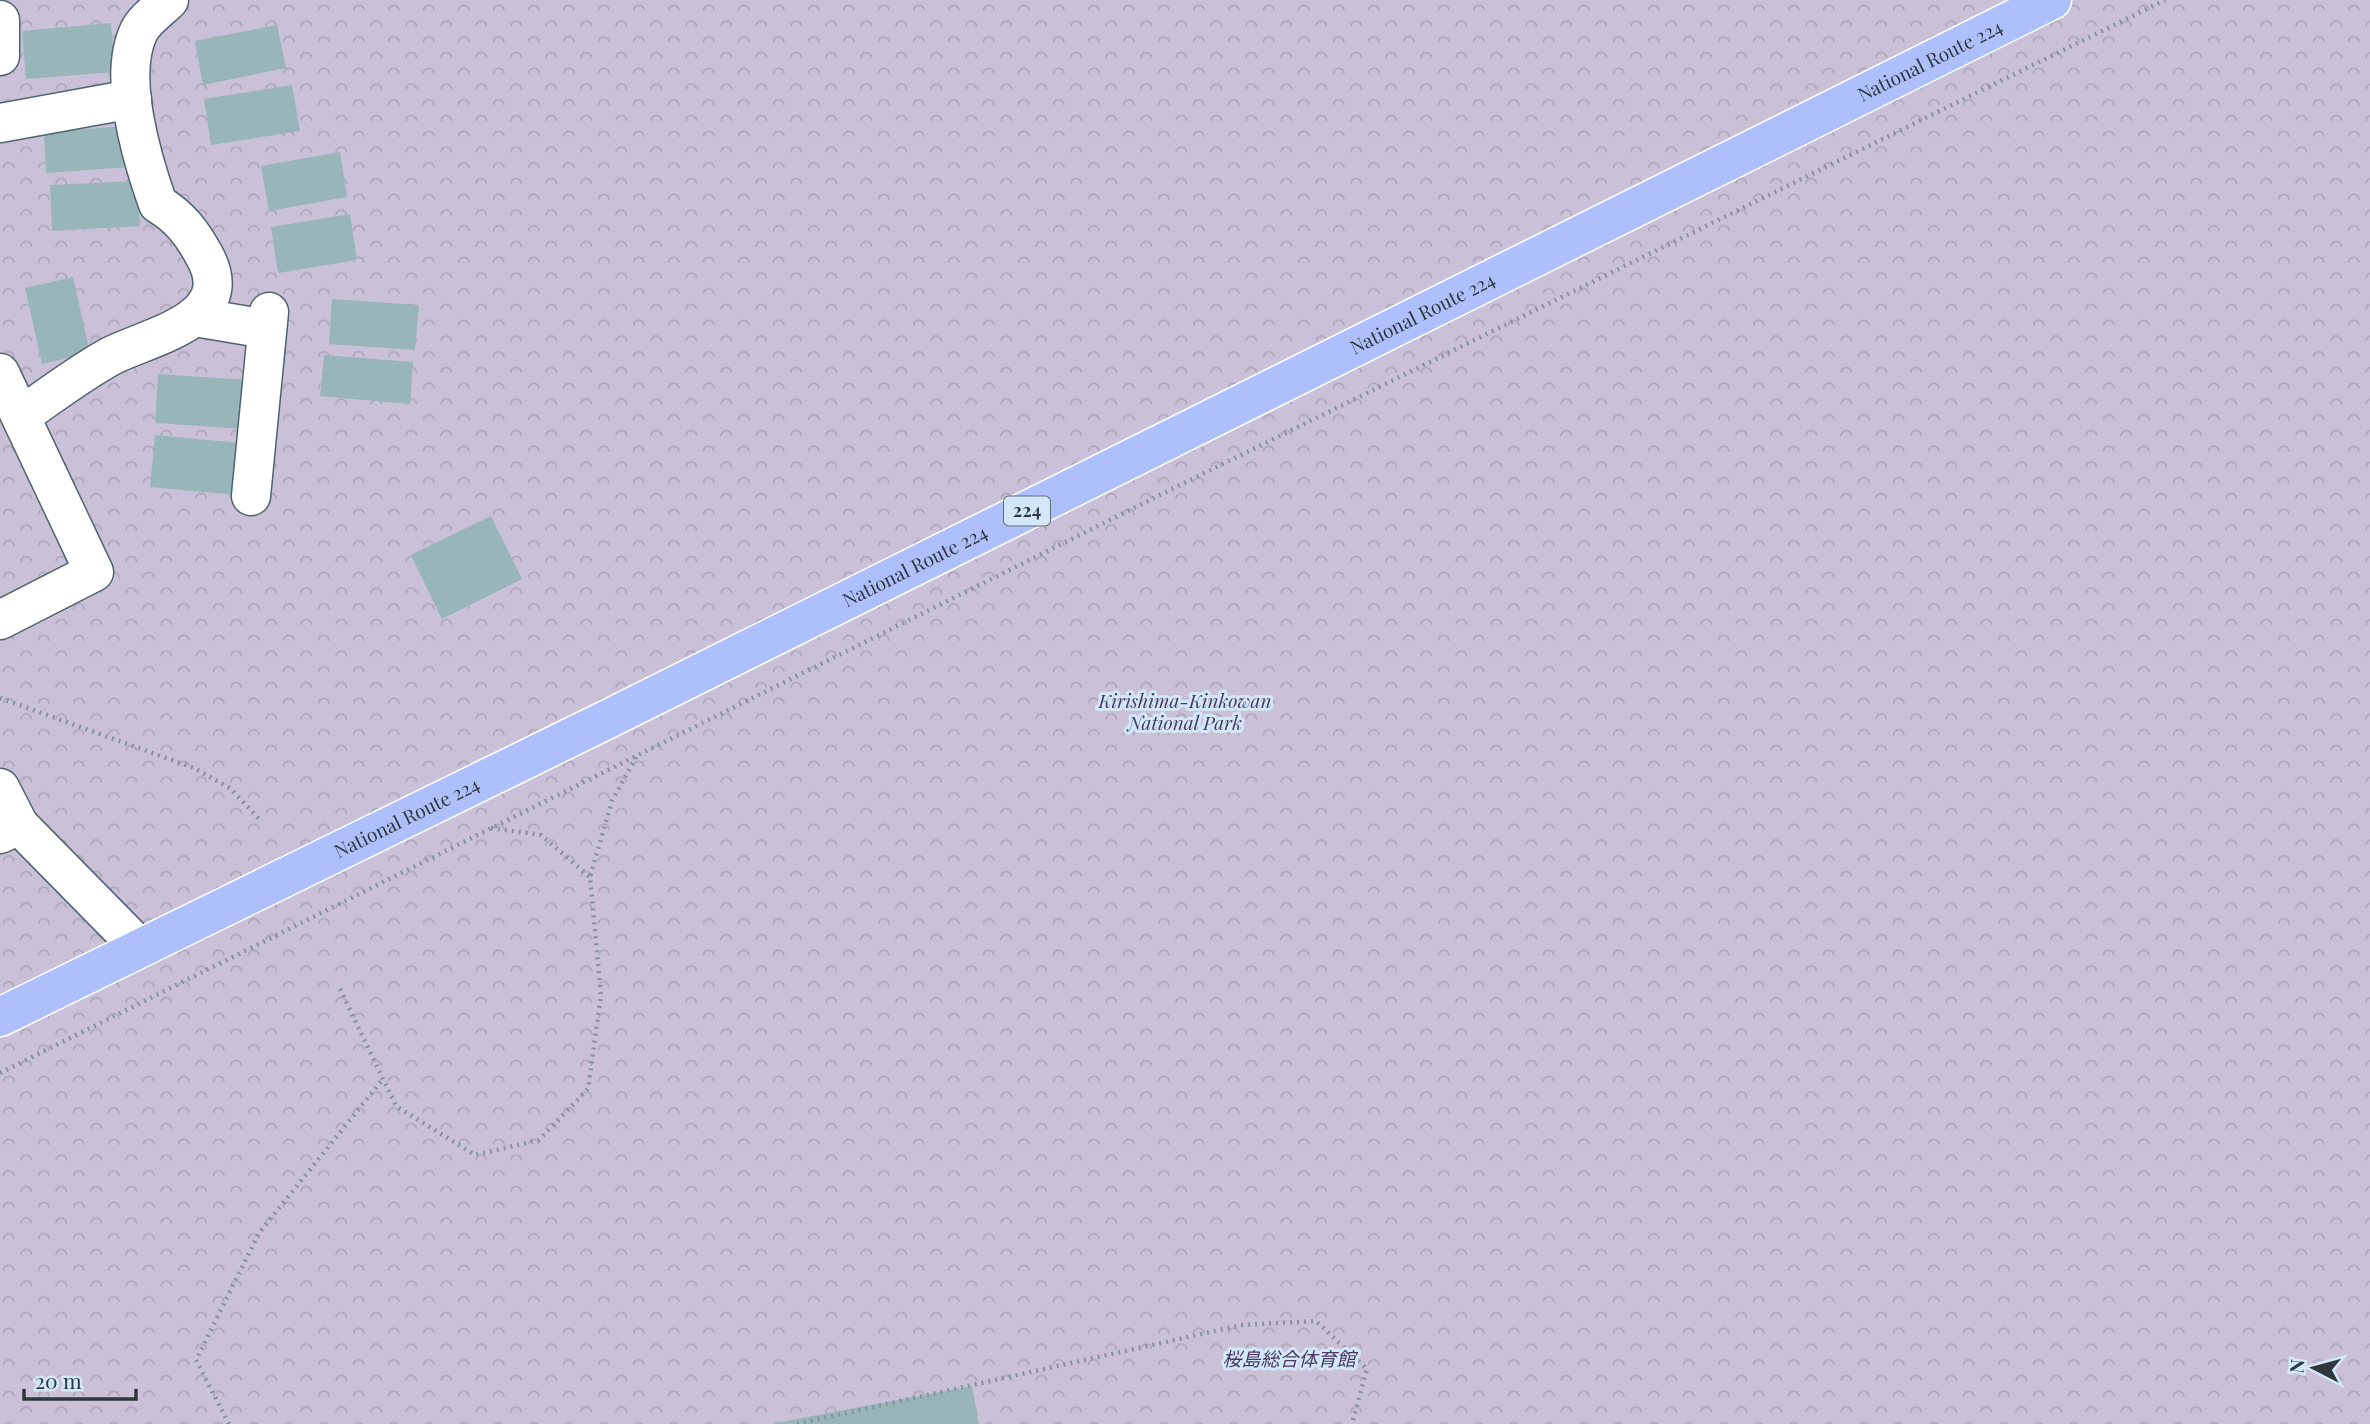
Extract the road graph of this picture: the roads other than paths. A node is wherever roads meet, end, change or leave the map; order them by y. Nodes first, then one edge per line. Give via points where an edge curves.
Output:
1 (169, 0) edge
2 (2052, 0) edge
3 (0, 20) edge
4 (0, 56) edge
5 (132, 99) junction
6 (0, 122) edge
7 (195, 317) junction
8 (0, 373) edge
9 (21, 415) junction
10 (251, 496) dead end
11 (0, 620) edge
12 (0, 788) edge
13 (10, 829) edge
14 (140, 948) junction
15 (0, 1017) edge

1 - 5 street via 140,29 129,68
2 - 14 highway, National Route 224 / 224
3 - 4 street
5 - 6 street
5 - 7 street via 158,204 175,214 209,262 208,302
7 - 9 street via 113,355
7 - 10 street via 268,321
8 - 9 street
9 - 11 street via 93,572
12 - 13 street
13 - 14 street
14 - 15 highway, National Route 224 / 224

